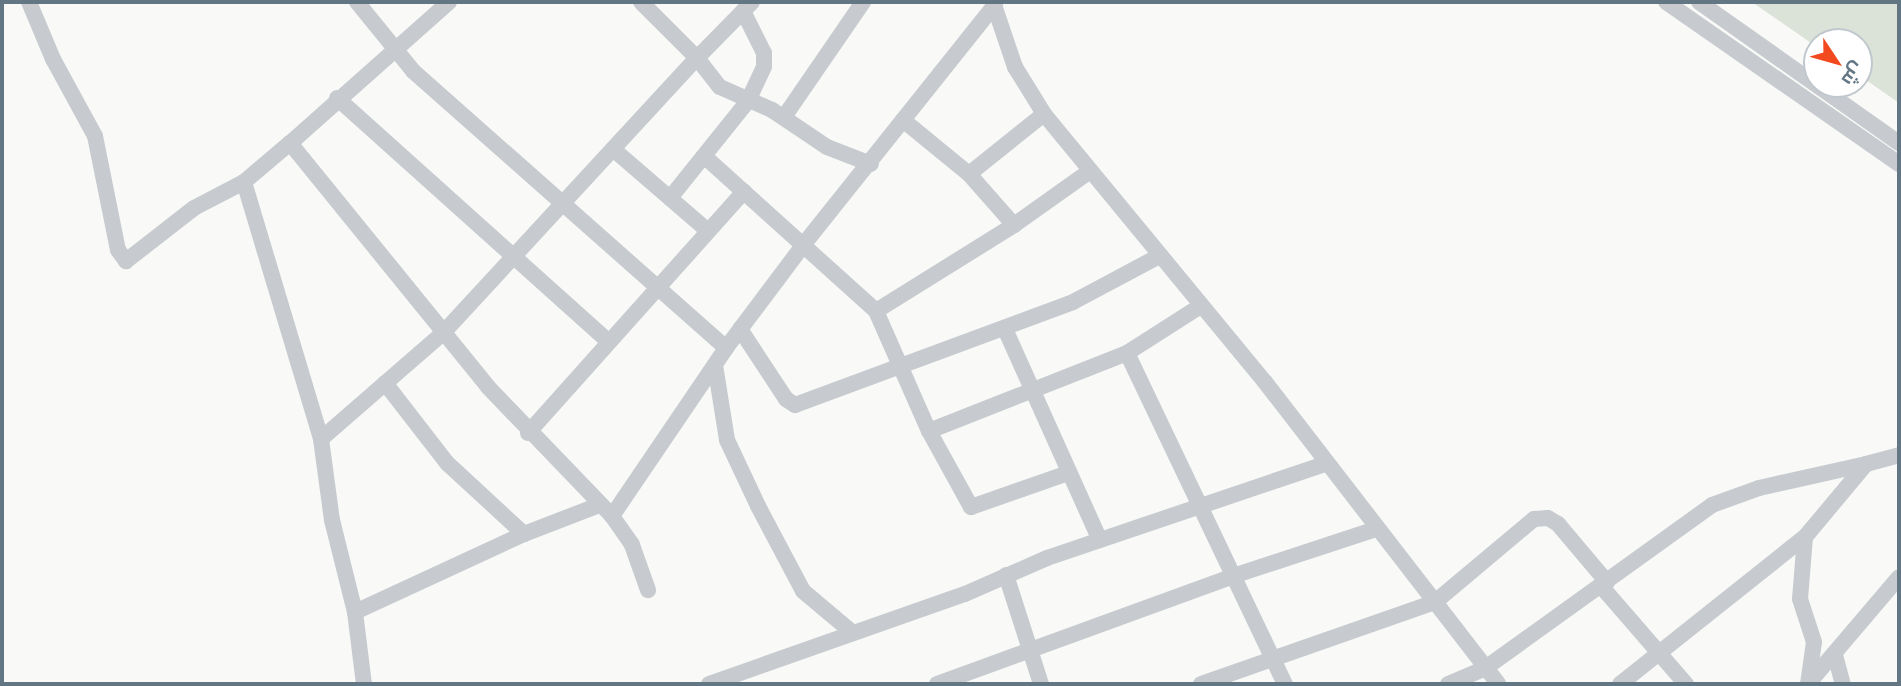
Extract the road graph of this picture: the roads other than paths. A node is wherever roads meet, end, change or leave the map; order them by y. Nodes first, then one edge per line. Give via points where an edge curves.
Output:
1 (29, 2) edge
2 (357, 2) edge
3 (449, 2) edge
4 (641, 2) edge
5 (863, 2) edge
6 (1666, 2) edge
7 (1699, 2) edge
8 (994, 3) edge
9 (748, 7) edge
10 (394, 48) junction
11 (697, 58) junction
12 (337, 97) junction
13 (748, 101) junction
14 (1044, 114) junction
15 (784, 117) junction
16 (903, 120) junction
17 (290, 143) junction
18 (1899, 143) edge
19 (613, 149) junction
20 (704, 156) junction
21 (871, 164) junction
22 (1899, 164) edge
23 (1090, 171) junction
24 (969, 174) junction
25 (244, 182) junction
26 (744, 191) junction
27 (670, 198) junction
28 (562, 203) junction
29 (1014, 225) junction
30 (707, 230) junction
31 (804, 244) junction
32 (1159, 256) junction
33 (514, 257) junction
34 (657, 287) junction
35 (1199, 307) junction
36 (876, 311) junction
37 (740, 329) junction
38 (1005, 330) junction
39 (443, 333) junction
40 (609, 342) junction
41 (726, 348) junction
42 (1127, 353) junction
43 (715, 365) junction
44 (900, 366) junction
45 (385, 383) junction
46 (1035, 390) junction
47 (929, 431) junction
48 (528, 433) junction
49 (321, 439) junction
50 (1899, 455) edge
51 (1324, 464) junction
52 (1866, 464) junction
53 (1068, 473) junction
54 (599, 505) junction
55 (1203, 508) junction
56 (612, 516) junction
57 (1376, 529) junction
58 (523, 534) junction
59 (1805, 537) junction
60 (1100, 540) junction
61 (1006, 575) junction
62 (1233, 576) junction
63 (1899, 577) edge
64 (1604, 584) junction
65 (648, 590) dead end
66 (1435, 602) junction
67 (355, 612) junction
68 (853, 633) junction
69 (1029, 649) junction
70 (1660, 654) junction
71 (1835, 654) junction
72 (1273, 660) junction
73 (1484, 668) junction
74 (364, 684) edge
75 (709, 684) edge
76 (937, 684) edge
77 (1041, 684) edge
78 (1201, 684) edge
79 (1285, 684) edge
80 (1448, 684) edge
81 (1498, 684) edge
82 (1620, 684) edge
83 (1686, 684) edge
84 (1843, 684) edge

1 - 25 street via 53,59 95,136 121,257 133,259 194,208
2 - 10 street
3 - 10 street
4 - 11 street
5 - 15 street
6 - 22 street
7 - 18 street
8 - 14 street via 1014,66
8 - 16 street
9 - 11 street
9 - 13 street via 765,58
10 - 12 street
10 - 28 street
11 - 13 street via 713,81
11 - 19 street
12 - 17 street
12 - 33 street
13 - 15 street
13 - 20 street
14 - 23 street
14 - 24 street
15 - 21 street via 827,147
16 - 21 street
16 - 24 street
17 - 25 street
17 - 39 street
19 - 27 street
19 - 28 street
20 - 26 street
20 - 27 street
21 - 31 street
23 - 29 street
23 - 32 street
24 - 29 street
25 - 49 street
26 - 30 street
26 - 31 street
27 - 30 street
28 - 33 street
28 - 34 street
29 - 36 street
30 - 34 street
31 - 36 street
31 - 37 street
32 - 35 street
32 - 38 street via 1116,282
33 - 39 street
33 - 40 street
34 - 40 street
34 - 41 street
35 - 42 street
35 - 51 street via 1272,392
36 - 44 street
37 - 41 street
37 - 44 street via 786,399 795,405
38 - 44 street
38 - 46 street
39 - 45 street
39 - 48 street
40 - 48 street
41 - 43 street
42 - 46 street
42 - 55 street
43 - 56 street
43 - 68 street via 727,440 758,506 803,591
44 - 47 street
45 - 49 street
45 - 58 street via 447,463
46 - 47 street
46 - 53 street
47 - 53 street via 971,507
48 - 54 street
49 - 67 street via 332,520
50 - 52 street
51 - 55 street
51 - 57 street
52 - 59 street
52 - 64 street via 1729,497 1672,531
53 - 60 street
54 - 56 street
54 - 58 street
55 - 60 street
55 - 62 street
56 - 65 street via 632,545
57 - 62 street
57 - 66 street
58 - 67 street
59 - 70 street
59 - 71 street via 1800,599 1814,642 1808,684
60 - 61 street
61 - 68 street
61 - 69 street
62 - 69 street
62 - 72 street
63 - 71 street
64 - 66 street via 1558,524 1542,517 1524,525
64 - 70 street
64 - 73 street
66 - 72 street
66 - 73 street
67 - 74 street
68 - 75 street
69 - 76 street
69 - 77 street
70 - 82 street
70 - 83 street
71 - 84 street
72 - 78 street
72 - 79 street
73 - 80 street
73 - 81 street

